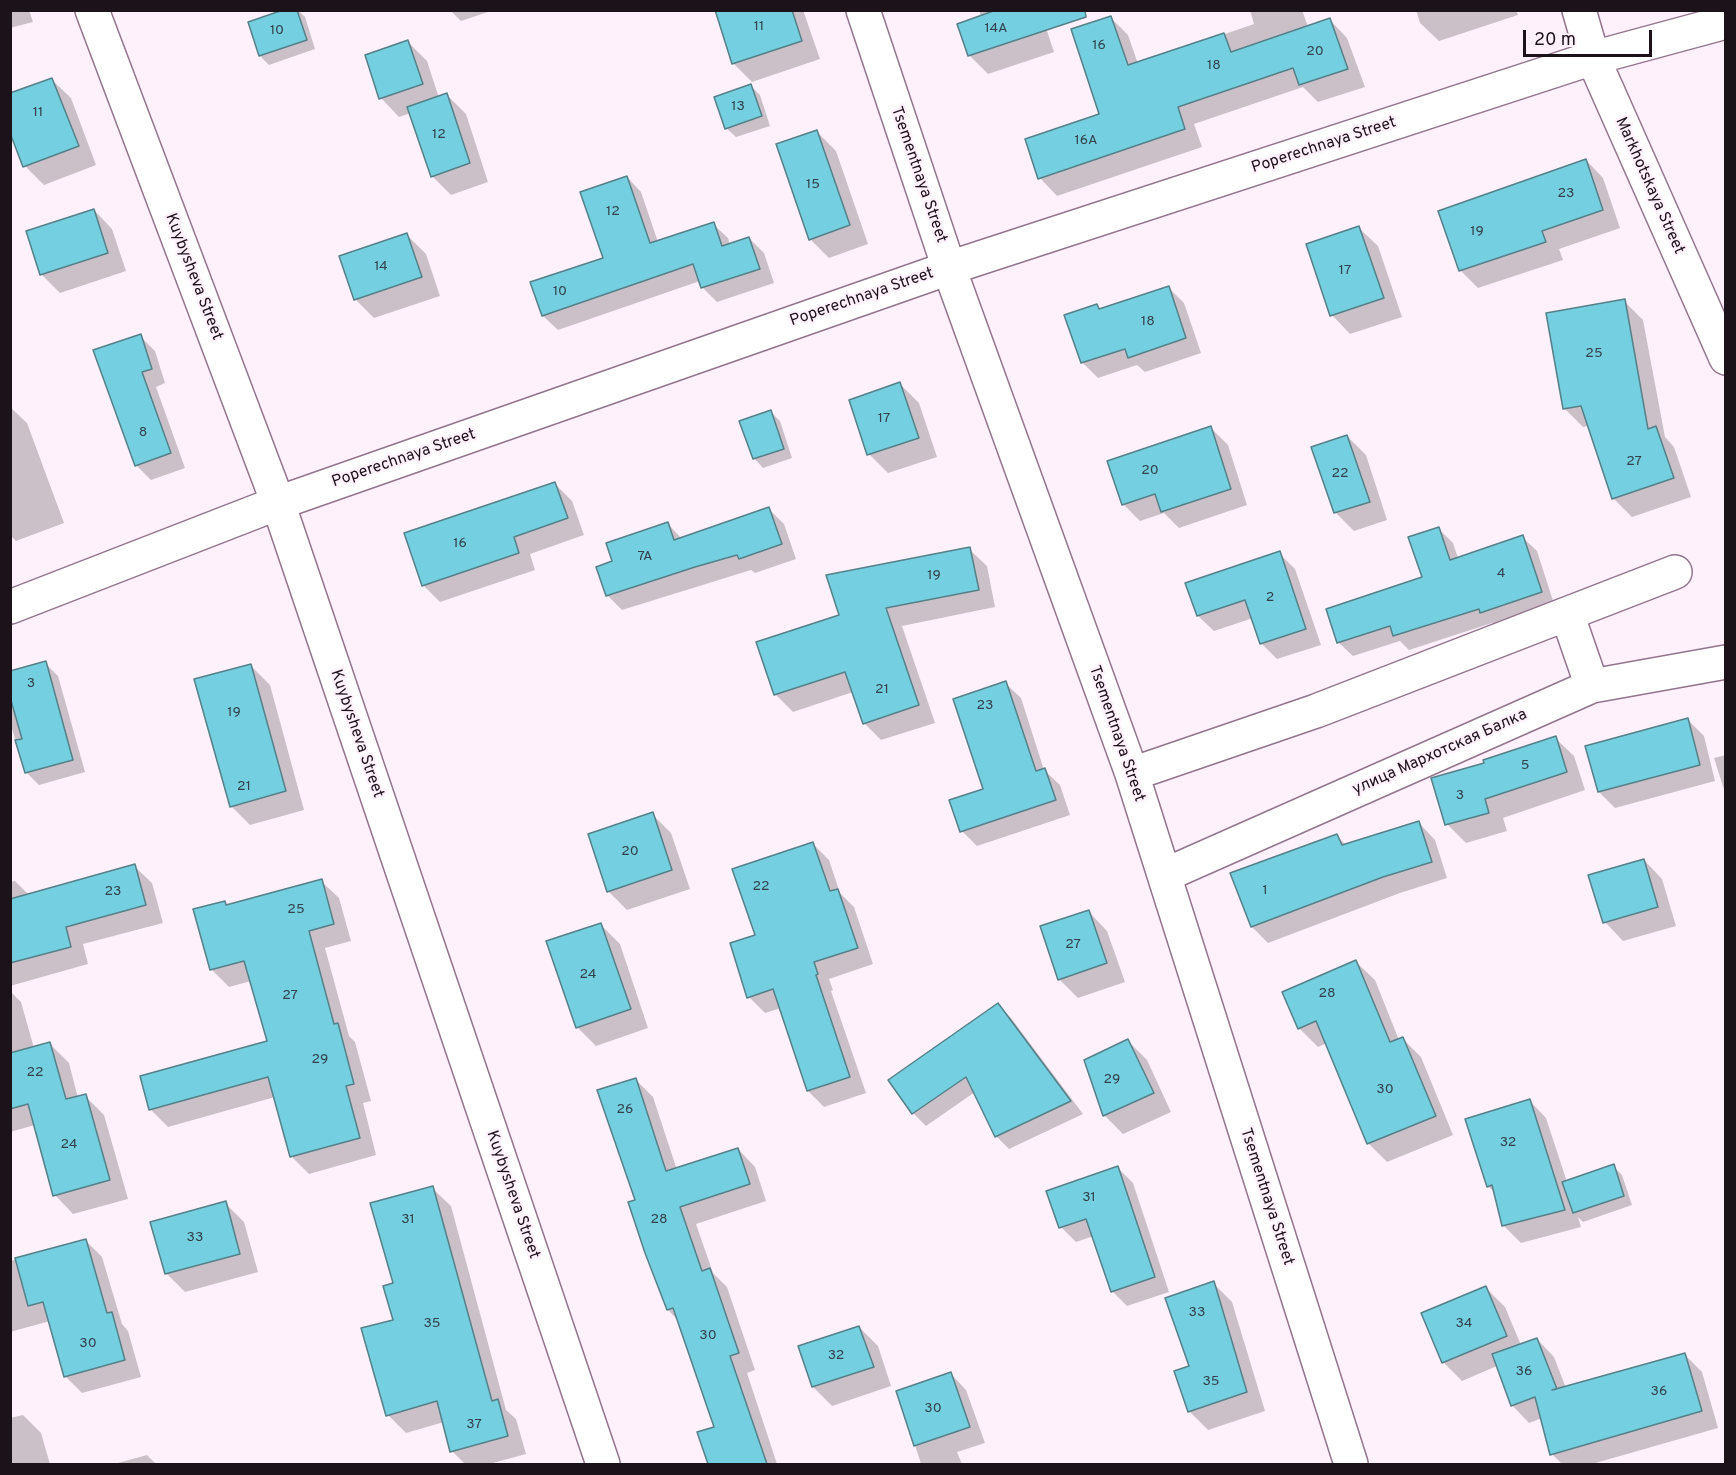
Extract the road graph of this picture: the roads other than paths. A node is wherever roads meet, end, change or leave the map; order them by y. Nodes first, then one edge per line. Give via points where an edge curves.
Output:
1 (92, 10) edge
2 (863, 10) edge
3 (1579, 10) edge
4 (1725, 22) edge
5 (1593, 58) junction
6 (949, 268) junction
7 (1725, 358) edge
8 (278, 503) junction
9 (1675, 572) dead end
10 (10, 607) edge
11 (1567, 614) junction
12 (1725, 662) edge
13 (1592, 686) junction
14 (1131, 774) junction
15 (1165, 875) junction
16 (603, 1464) edge
17 (1351, 1464) edge

1 - 8 street, Kuybysheva Street
2 - 6 street, Tsementnaya Street
3 - 5 street, Markhotskaya Street
4 - 5 street, Poperechnaya Street
5 - 6 street, Poperechnaya Street
5 - 7 street, Markhotskaya Street
6 - 8 street, Poperechnaya Street
6 - 14 street, Tsementnaya Street
8 - 10 street, Poperechnaya Street
8 - 16 street, Kuybysheva Street
9 - 11 street
11 - 13 street
11 - 14 street via 1316,711
12 - 13 street, улица Мархотская Балка
13 - 15 street, улица Мархотская Балка
14 - 15 street, Tsementnaya Street
15 - 17 street, Tsementnaya Street

